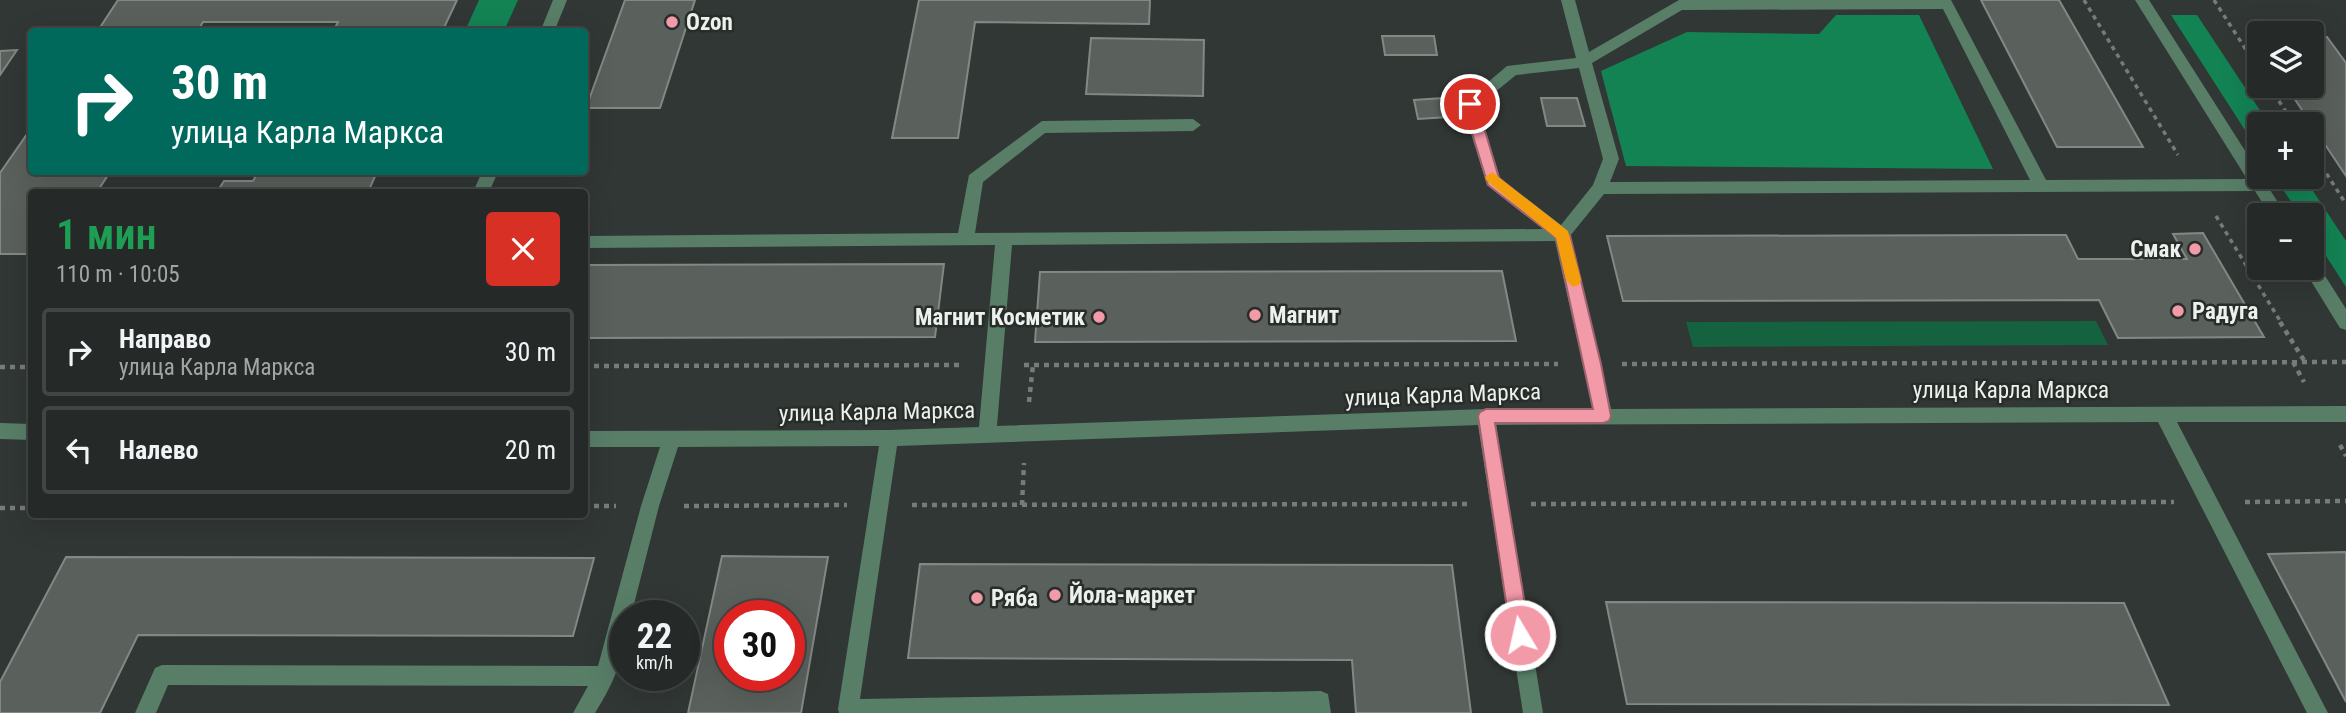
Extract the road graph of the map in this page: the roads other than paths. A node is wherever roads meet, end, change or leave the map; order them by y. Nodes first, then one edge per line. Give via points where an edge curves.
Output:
1 (560, 0) edge
2 (1568, 0) edge
3 (2142, 0) edge
4 (1909, 2) edge
5 (1678, 3) edge
6 (549, 28) edge
7 (1583, 62) junction
8 (1193, 125) dead end
9 (2247, 167) edge
10 (2041, 186) junction
11 (2247, 186) edge
12 (1600, 188) junction
13 (1562, 235) junction
14 (966, 237) junction
15 (1004, 237) junction
16 (588, 242) edge
17 (2319, 280) edge
18 (2346, 323) edge
19 (2162, 414) junction
20 (2346, 414) edge
21 (1486, 416) junction
22 (1603, 416) junction
23 (0, 431) edge
24 (28, 432) edge
25 (987, 435) junction
26 (672, 438) junction
27 (889, 438) junction
28 (588, 439) edge
29 (606, 676) junction
30 (848, 711) edge
31 (145, 713) edge
32 (583, 713) edge
33 (1321, 713) edge
34 (1533, 713) edge
35 (2318, 713) edge

1 - 6 street
2 - 7 street
3 - 9 street
4 - 5 street
4 - 10 street via 1948,4
5 - 7 street
7 - 12 street via 1611,159
7 - 13 street via 1513,70 1470,104 1493,181
8 - 14 street via 1042,127 975,179
10 - 11 street
10 - 12 street
12 - 13 street
13 - 15 street
13 - 22 street
14 - 15 street
14 - 16 street
15 - 25 street
17 - 18 street
19 - 20 street, улица Карла Маркса
19 - 22 street, улица Карла Маркса
19 - 35 street
21 - 22 street, улица Карла Маркса
21 - 25 street, улица Карла Маркса
21 - 34 street
23 - 24 street
25 - 27 street, улица Карла Маркса
26 - 27 street, улица Карла Маркса
26 - 28 street, улица Карла Маркса
26 - 29 street
27 - 30 street
29 - 31 street via 162,675
29 - 32 street
30 - 33 street via 1321,701

